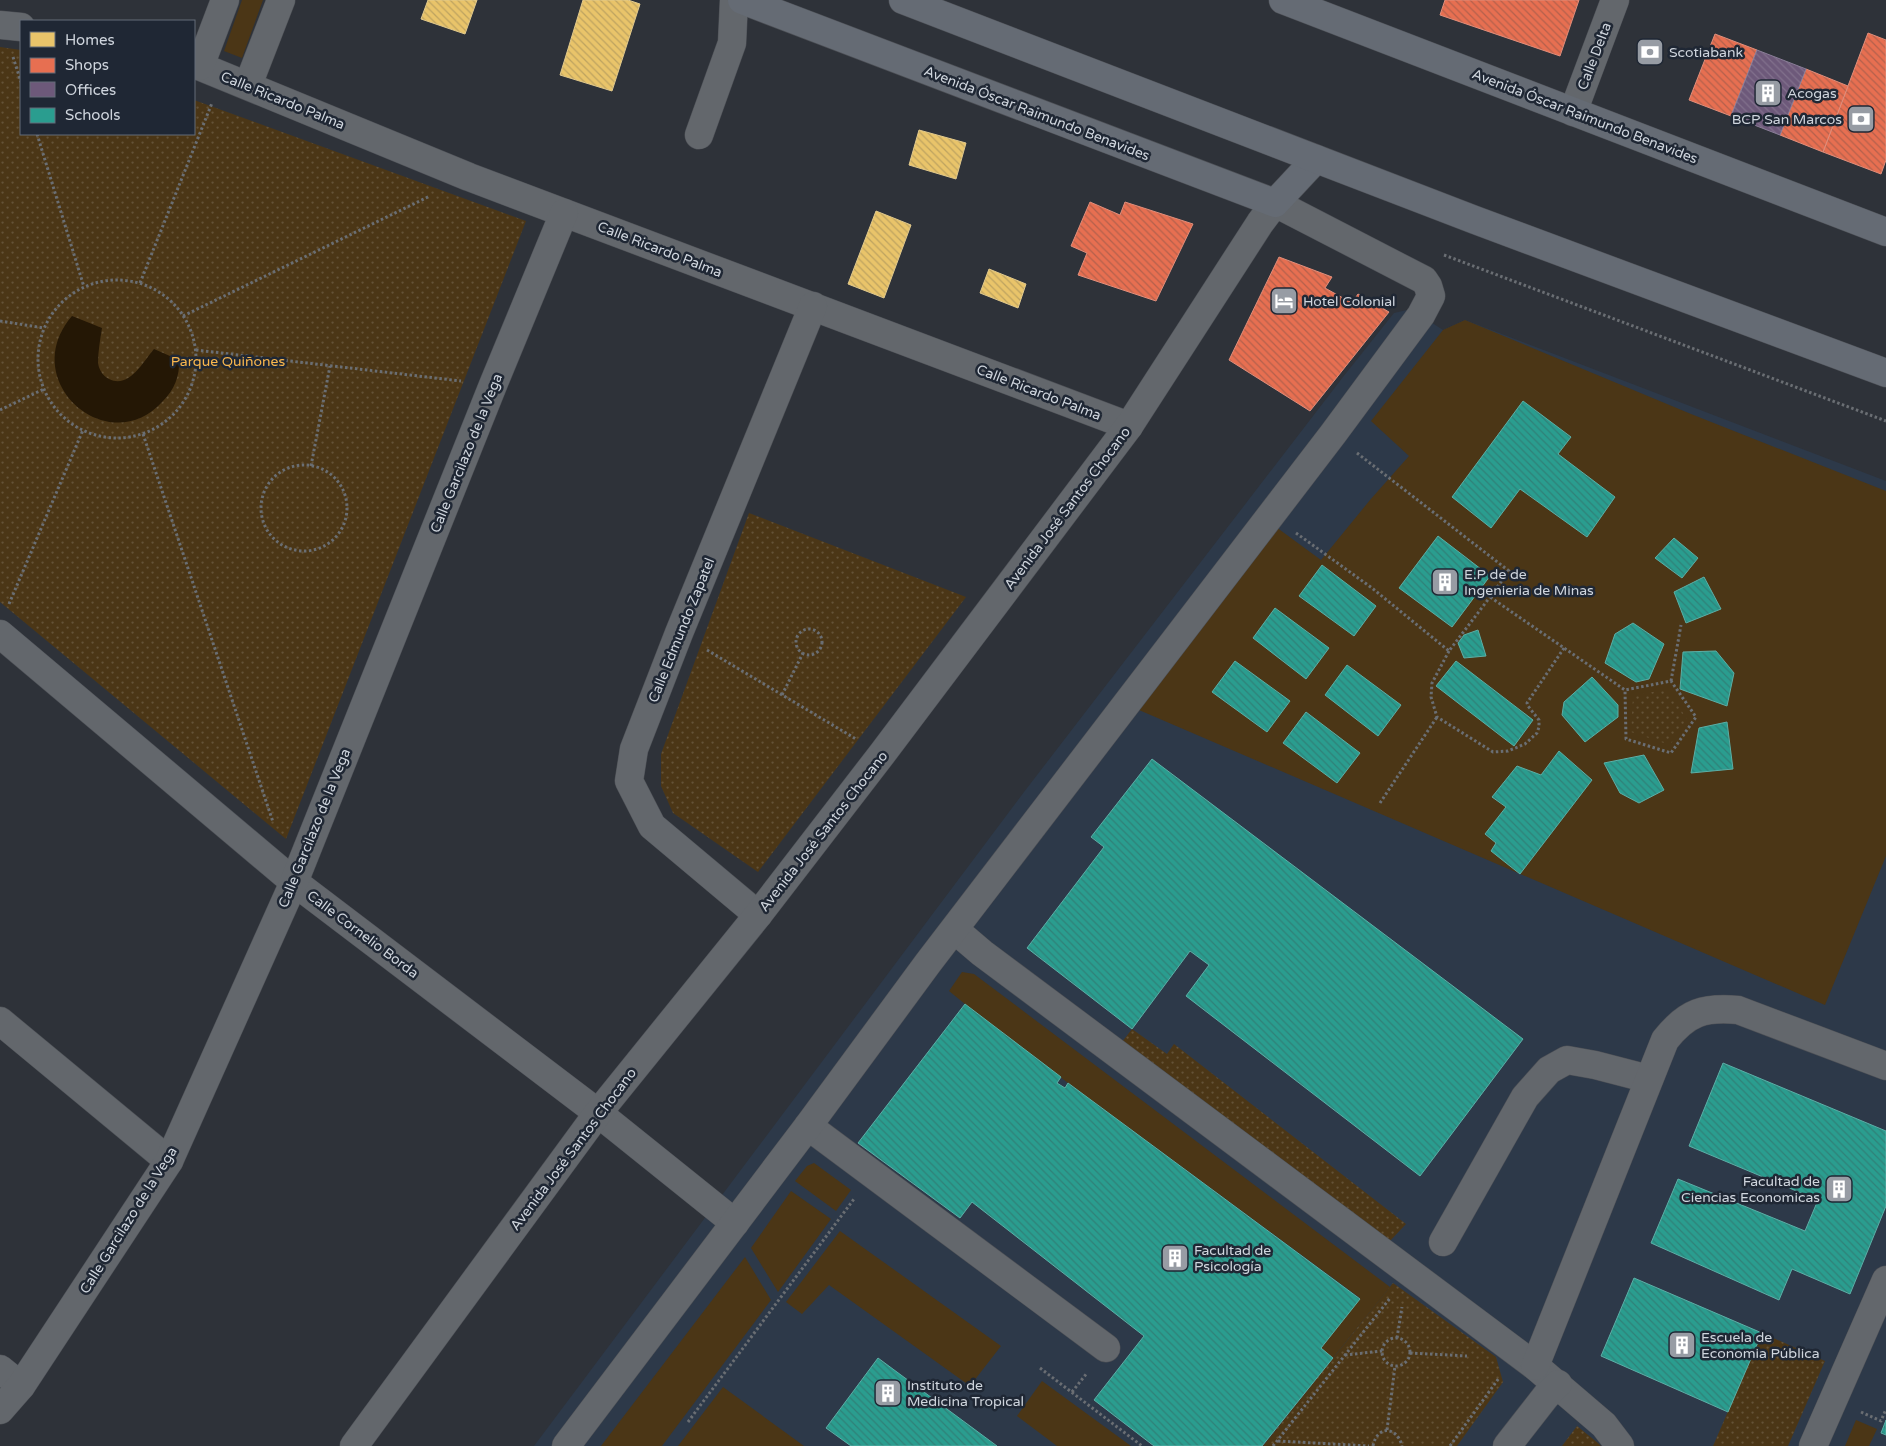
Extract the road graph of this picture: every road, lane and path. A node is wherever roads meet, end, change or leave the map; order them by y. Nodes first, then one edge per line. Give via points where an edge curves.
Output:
1 (225, 0) edge
2 (281, 0) edge
3 (734, 0) edge
4 (742, 0) edge
5 (903, 0) edge
6 (1283, 0) edge
7 (1615, 0) edge
8 (0, 25) edge
9 (20, 27) edge
10 (216, 72) edge
11 (1573, 112) junction
12 (195, 130) edge
13 (37, 135) edge
14 (193, 135) edge
15 (699, 135) dead end
16 (1316, 159) junction
17 (469, 177) junction
18 (1275, 203) junction
19 (564, 213) junction
20 (1886, 232) edge
21 (1435, 252) dead end
22 (140, 283) junction
23 (84, 287) junction
24 (812, 306) junction
25 (183, 316) junction
26 (0, 321) edge
27 (44, 328) junction
28 (196, 350) junction
29 (330, 366) junction
30 (1886, 373) edge
31 (493, 385) junction
32 (44, 389) junction
33 (0, 410) edge
34 (1886, 421) edge
35 (1129, 426) junction
36 (83, 430) junction
37 (143, 434) junction
38 (1333, 434) junction
39 (311, 466) junction
40 (1271, 516) junction
41 (1490, 597) junction
42 (8, 608) dead end
43 (1681, 625) dead end
44 (679, 633) junction
45 (0, 634) edge
46 (1564, 648) junction
47 (1449, 651) junction
48 (803, 653) junction
49 (1671, 681) junction
50 (1625, 690) junction
51 (782, 695) junction
52 (1438, 717) junction
53 (882, 754) junction
54 (1380, 802) dead end
55 (274, 825) dead end
56 (294, 882) junction
57 (758, 915) junction
58 (955, 930) junction
59 (0, 1020) edge
60 (1886, 1066) edge
61 (1649, 1079) junction
62 (598, 1113) junction
63 (808, 1126) junction
64 (169, 1161) junction
65 (872, 1174) junction
66 (724, 1214) junction
67 (1444, 1242) dead end
68 (1886, 1280) edge
69 (1393, 1294) dead end
70 (1402, 1300) dead end
71 (1398, 1338) junction
72 (1106, 1348) dead end
73 (1382, 1352) junction
74 (1345, 1355) junction
75 (1395, 1366) junction
76 (1535, 1366) junction
77 (1040, 1368) dead end
78 (0, 1369) edge
79 (1500, 1380) dead end
80 (1558, 1384) junction
81 (21, 1386) junction
82 (1886, 1408) edge
83 (0, 1410) edge
84 (1859, 1412) dead end
85 (688, 1422) dead end
86 (1388, 1430) junction
87 (1277, 1441) junction
88 (354, 1446) edge
89 (566, 1446) edge
90 (1142, 1446) edge
91 (1273, 1446) edge
92 (1371, 1446) edge
93 (1402, 1446) edge
94 (1450, 1446) edge
95 (1507, 1446) edge
96 (1620, 1446) edge
97 (1813, 1446) edge

1 - 10 street
2 - 10 street
3 - 15 street via 732,43
4 - 18 main road, Avenida Óscar Raimundo Benavides
5 - 16 main road
6 - 11 main road, Avenida Óscar Raimundo Benavides
7 - 11 street, Calle Delta
8 - 9 street
10 - 12 path
10 - 17 street, Calle Ricardo Palma
11 - 20 main road, Avenida Óscar Raimundo Benavides
13 - 23 path
14 - 22 path
16 - 18 main road
16 - 30 main road
17 - 19 street, Calle Ricardo Palma
17 - 25 path
18 - 35 street, Avenida José Santos Chocano
18 - 38 street via 1424,280 1431,296 1421,315
19 - 24 street, Calle Ricardo Palma
19 - 31 street, Calle Garcilazo de la Vega
21 - 34 path
22 - 23 path via 102,281
22 - 25 path via 164,296
23 - 27 path via 54,311
24 - 35 street, Calle Ricardo Palma
24 - 44 street, Calle Edmundo Zapatel
25 - 28 path
26 - 27 path
27 - 32 path via 39,348 39,369
28 - 29 path
28 - 37 path via 194,377 184,401 173,415
29 - 31 path
29 - 39 path
31 - 56 street, Calle Garcilazo de la Vega
32 - 33 path
32 - 36 path via 67,420
35 - 53 street, Avenida José Santos Chocano
36 - 37 path via 102,437 123,438
36 - 42 path
37 - 55 path
38 - 40 street
38 - 41 path via 1509,571
39 - 39 path via 331,474 341,485 347,512 336,538 310,551 296,551 271,538 263,525 261,497 277,473 304,464
40 - 47 path via 1372,588
40 - 58 street
41 - 46 path
41 - 47 path
43 - 49 path
44 - 51 path
44 - 57 street, Calle Edmundo Zapatel via 634,750 629,781 652,826
45 - 56 street, Calle Cornelio Borda
46 - 50 path
46 - 52 path via 1528,700 1528,706 1539,720 1539,728 1525,744 1508,751 1493,752
47 - 52 path via 1432,683
48 - 48 path via 797,647 798,634 814,630 820,635 821,647 815,653
48 - 51 path
49 - 50 path
49 - 50 path via 1696,717 1671,753 1626,739
51 - 53 path
52 - 54 path
53 - 57 street, Avenida José Santos Chocano
56 - 62 street, Calle Cornelio Borda
56 - 64 street, Calle Garcilazo de la Vega
57 - 62 street, Avenida José Santos Chocano
58 - 63 street
58 - 76 street via 997,965
59 - 64 street
60 - 61 street via 1738,1010 1716,1008 1696,1013 1675,1027 1665,1040
61 - 67 street via 1567,1060 1549,1070 1525,1097
61 - 76 street
62 - 66 street, Calle Cornelio Borda
62 - 88 street, Avenida José Santos Chocano
63 - 65 street
63 - 66 street
64 - 81 street, Calle Garcilazo de la Vega
65 - 72 street
65 - 85 path
66 - 89 street
68 - 97 street
69 - 74 path
70 - 71 path
71 - 73 path via 1384,1344
71 - 75 path via 1409,1346 1410,1354 1402,1365
73 - 74 path
73 - 75 path via 1388,1364
74 - 87 path
75 - 86 path
76 - 80 street
77 - 90 path
78 - 81 street
79 - 94 path
80 - 95 street
80 - 96 street via 1604,1424
81 - 83 street, Calle Garcilazo de la Vega
82 - 84 path via 1881,1421
86 - 92 path via 1380,1432
86 - 93 path via 1400,1438
87 - 91 path
87 - 92 path

